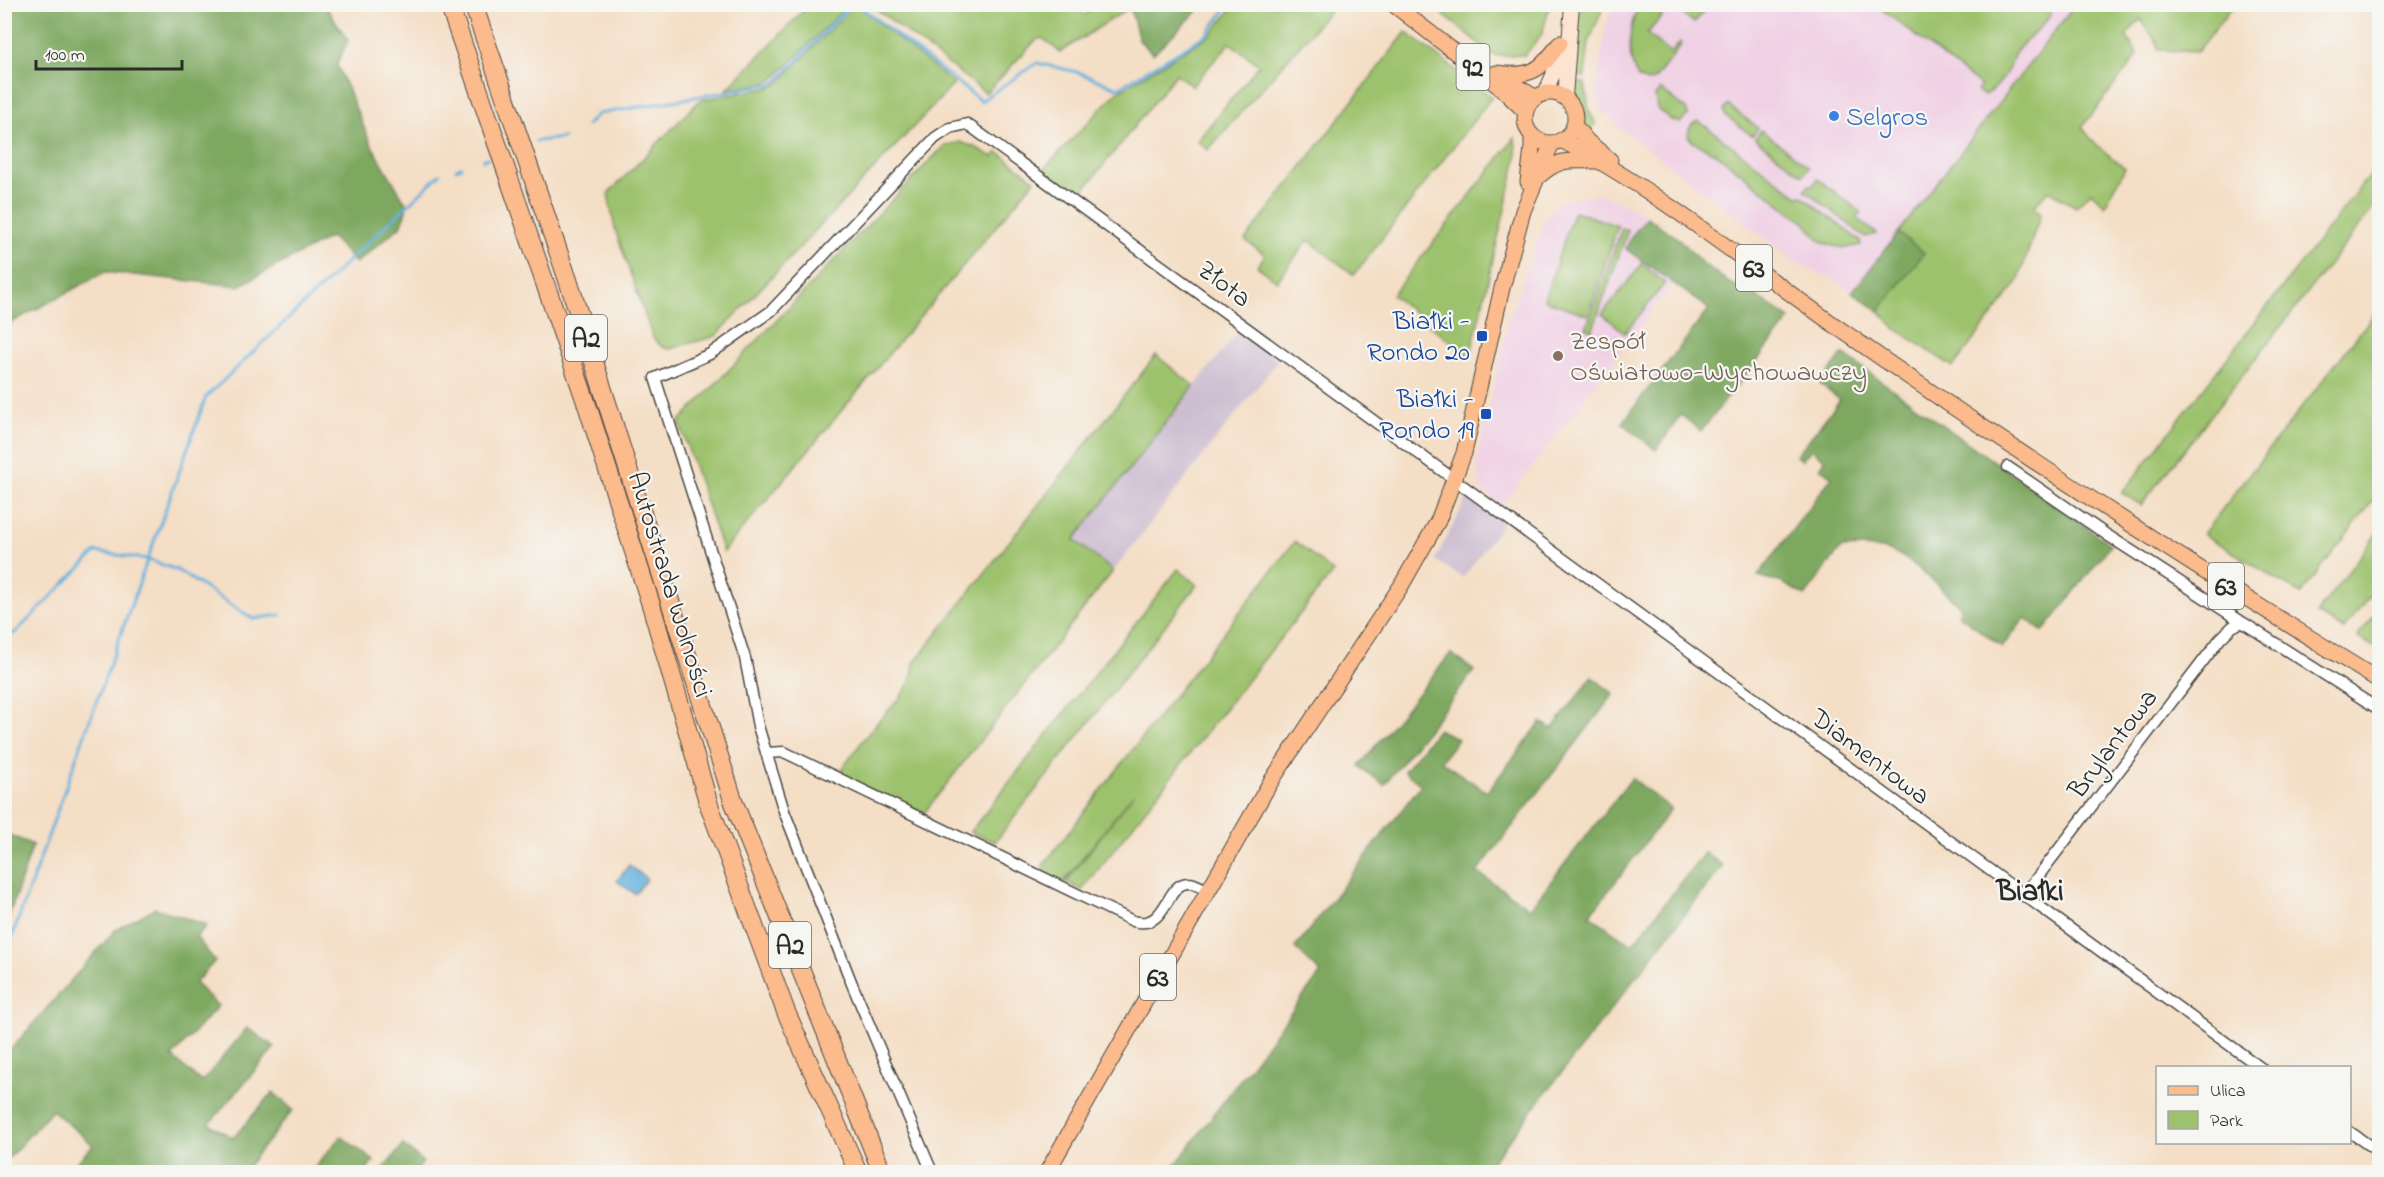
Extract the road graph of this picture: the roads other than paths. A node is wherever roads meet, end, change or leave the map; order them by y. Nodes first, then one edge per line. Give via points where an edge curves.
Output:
1 (449, 4) edge
2 (473, 4) edge
3 (1393, 4) edge
4 (1405, 4) edge
5 (1572, 4) edge
6 (1560, 43) junction
7 (1494, 73) junction
8 (1540, 95) junction
9 (1565, 97) junction
10 (1526, 112) junction
11 (1574, 125) junction
12 (1532, 135) junction
13 (1556, 141) junction
14 (1596, 161) junction
15 (1535, 179) junction
16 (1661, 201) junction
17 (1523, 211) junction
18 (2008, 467) dead end
19 (1455, 480) junction
20 (2242, 622) junction
21 (2379, 681) edge
22 (2379, 710) edge
23 (766, 753) junction
24 (1207, 890) junction
25 (2023, 896) junction
26 (2258, 1066) edge
27 (2351, 1133) edge
28 (2379, 1153) edge
29 (858, 1173) edge
30 (882, 1173) edge
31 (932, 1173) edge
32 (1047, 1173) edge

1 - 29 highway, Autostrada Wolności / A2 via 588,408 710,805 786,1012
2 - 30 highway, Autostrada Wolności / A2 via 568,280 734,803
3 - 10 main road, 92
4 - 7 main road, 92
5 - 6 main road
5 - 9 main road
6 - 7 main road via 1549,59 1532,72
6 - 8 main road via 1553,75
7 - 8 main road, 92
8 - 9 main road via 1556,93
8 - 10 main road
9 - 11 main road, 63 via 1574,111
10 - 12 main road, 63 via 1526,126
11 - 13 main road, 63 via 1569,134
11 - 16 main road, 63 via 1587,141
12 - 13 main road, 63 via 1541,141
12 - 17 main road, 63
13 - 14 main road, 63
13 - 15 main road, 63
14 - 15 main road via 1561,161
14 - 16 main road, 63
15 - 17 main road, 63
16 - 21 main road, 63 via 1847,335 2204,573
17 - 19 main road, 63
18 - 20 street
19 - 23 street, Złota via 967,124 950,128 934,138 771,311 711,354 656,378 746,658
19 - 24 main road, 63 via 1413,567 1270,783
19 - 25 street, Diamentowa
20 - 22 street
20 - 25 street, Brylantowa via 2220,639
23 - 24 street via 784,752 1133,921 1140,923 1156,917 1180,885 1190,882
23 - 31 street via 784,811 852,984
24 - 32 main road, 63
25 - 26 street, Diamentowa
27 - 28 street

